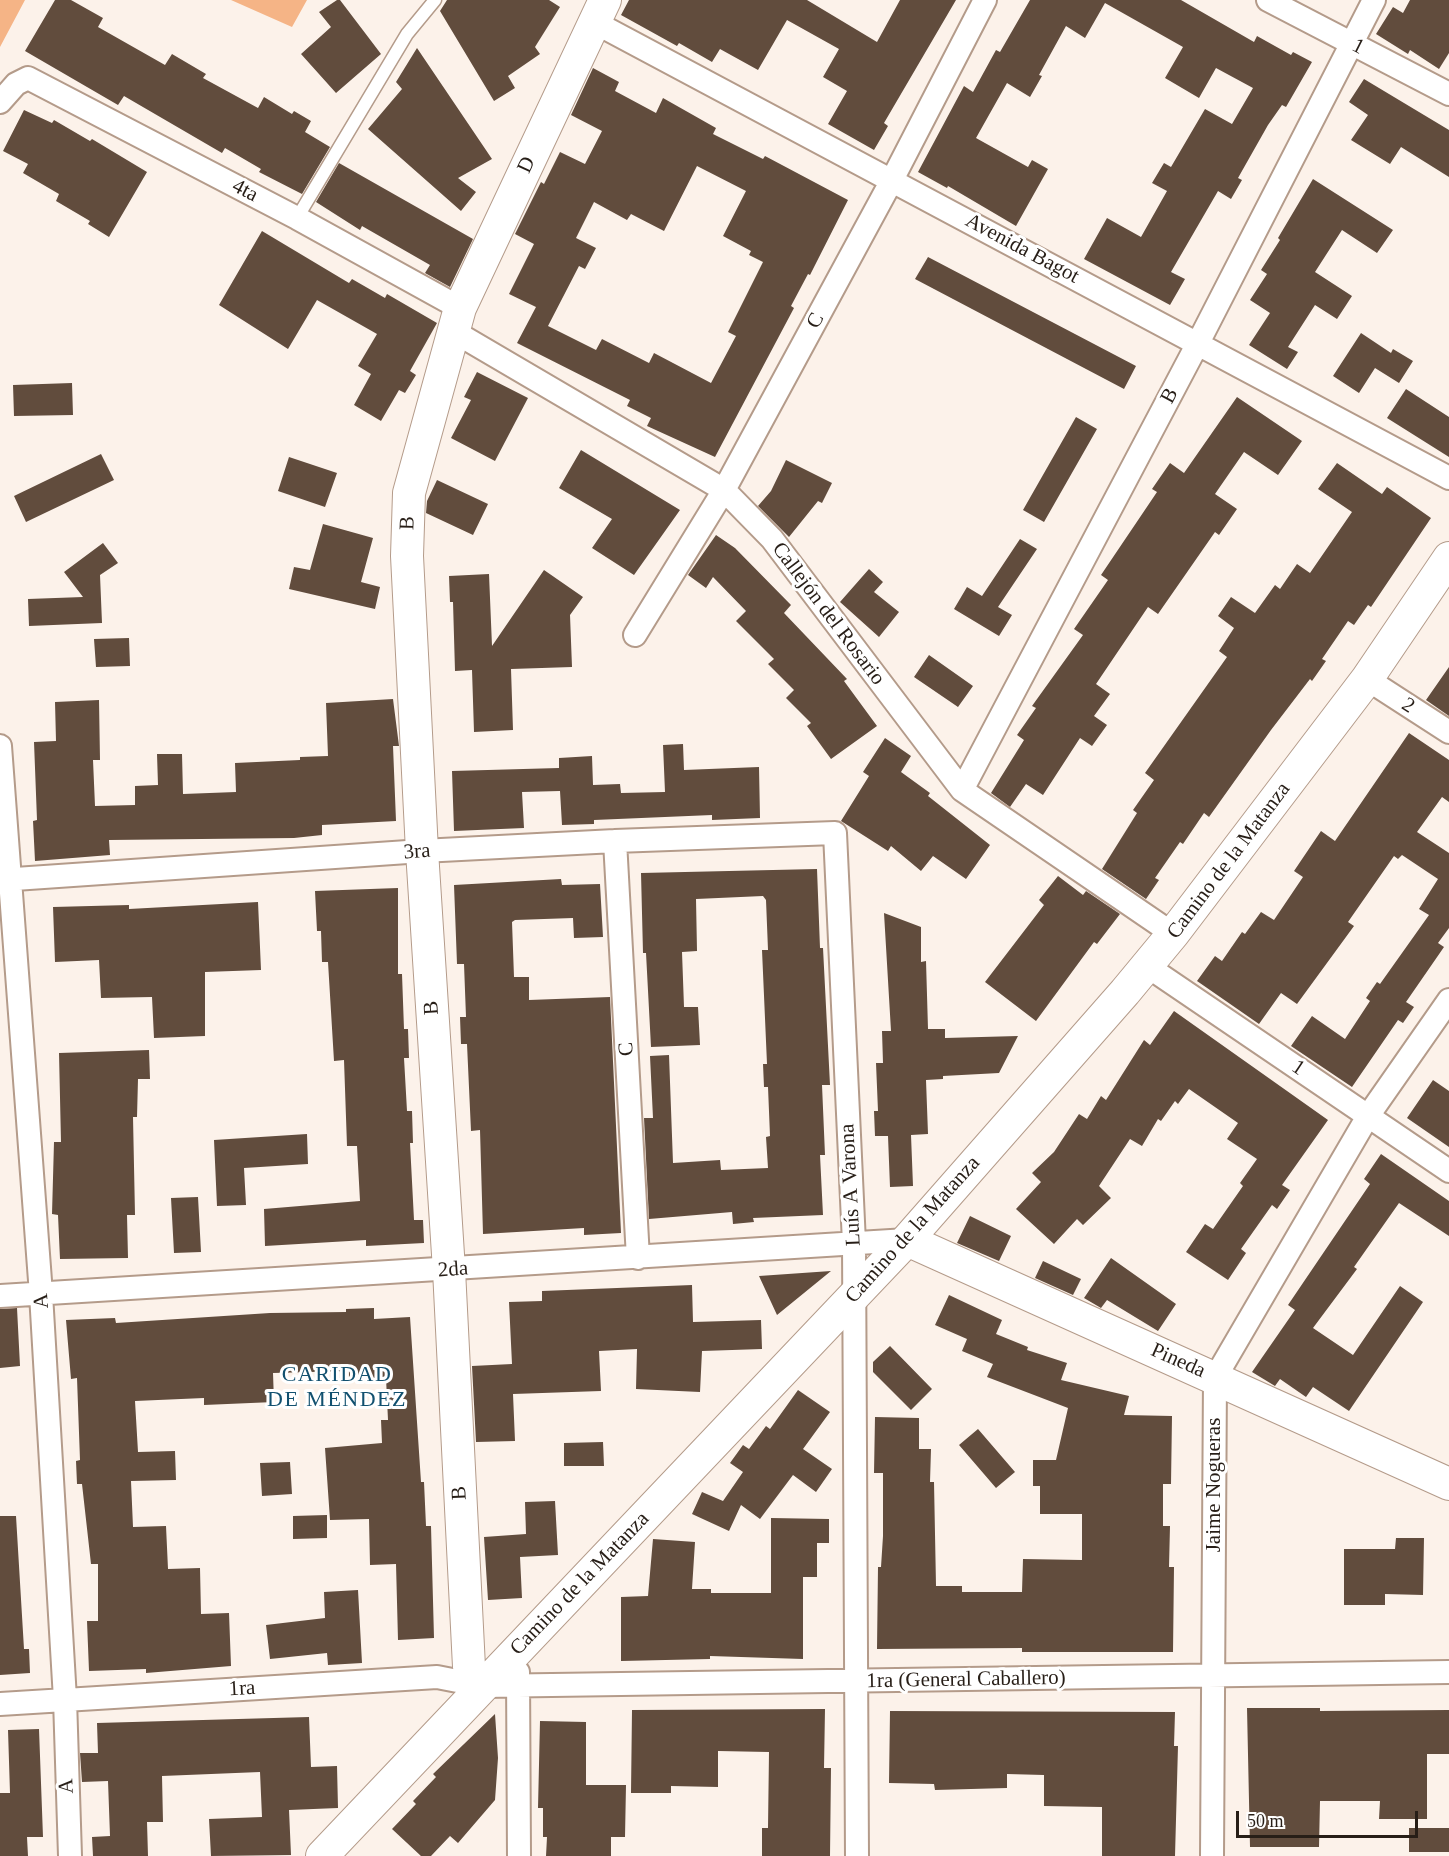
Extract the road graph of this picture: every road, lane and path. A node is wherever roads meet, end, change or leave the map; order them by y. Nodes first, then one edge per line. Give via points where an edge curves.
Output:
1 (435, 0) edge
2 (985, 0) edge
3 (1268, 0) edge
4 (1374, 0) edge
5 (599, 11) edge
6 (1351, 44) junction
7 (1449, 94) edge
8 (0, 102) edge
9 (892, 180) junction
10 (297, 218) junction
11 (456, 320) junction
12 (1198, 344) junction
13 (1449, 477) edge
14 (724, 490) junction
15 (1449, 558) edge
16 (634, 635) dead end
17 (1367, 679) junction
18 (1449, 732) edge
19 (0, 746) edge
20 (962, 790) junction
21 (834, 833) joint
22 (615, 841) junction
23 (422, 852) junction
24 (5, 880) edge
25 (1173, 934) junction
26 (1147, 966) junction
27 (1449, 1000) edge
28 (1368, 1116) junction
29 (1449, 1171) edge
30 (907, 1240) junction
31 (854, 1243) junction
32 (638, 1258) junction
33 (449, 1270) junction
34 (41, 1294) junction
35 (855, 1295) junction
36 (0, 1296) edge
37 (1215, 1378) junction
38 (1449, 1484) edge
39 (518, 1649) junction
40 (1449, 1672) edge
41 (1212, 1676) junction
42 (856, 1681) junction
43 (483, 1686) junction
44 (518, 1686) junction
45 (65, 1699) junction
46 (0, 1704) edge
47 (70, 1856) edge
48 (322, 1856) edge
49 (519, 1856) edge
50 (857, 1856) edge
51 (1212, 1856) edge

1 - 10 lane via 407,34
2 - 9 street, C
3 - 6 street, 1
4 - 6 street, B
5 - 9 street, Avenida Bagot
5 - 11 street, D
6 - 7 street, 1
6 - 12 street, B
8 - 10 street, 4ta via 16,84 28,78
9 - 12 street, Avenida Bagot
9 - 14 street, C
10 - 11 street, 4ta
11 - 14 street, Callejón del Rosario
11 - 23 street, B via 409,493 407,556
12 - 13 street, Avenida Bagot
12 - 20 street, B
14 - 16 street, C
14 - 20 street, Callejón del Rosario via 772,539
15 - 17 street, Camino de la Matanza
17 - 18 street, 2
17 - 25 street, Camino de la Matanza
19 - 24 street, A
20 - 25 street, Callejón del Rosario
21 - 22 street, 3ra
21 - 31 street, Luís A Varona
22 - 23 street, 3ra
22 - 32 street, C
23 - 24 street, 3ra
23 - 33 street, B
24 - 34 street, A
25 - 26 street, Camino de la Matanza
26 - 28 street, 1
26 - 30 street, Camino de la Matanza
27 - 28 street, Jaime Nogueras
28 - 29 street, 1
28 - 37 street, Jaime Nogueras
30 - 31 street, 2da
30 - 35 street, Camino de la Matanza
30 - 37 street, Pineda
31 - 32 street, 2da
31 - 35 street, Luís A Varona
32 - 33 street, 2da
33 - 34 street, 2da
33 - 43 street, B via 469,1667
34 - 36 street, 2da
34 - 45 street, A
35 - 39 street, Camino de la Matanza
35 - 42 street, Luís A Varona
37 - 38 street, Pineda
37 - 41 street, Jaime Nogueras
39 - 43 street, Camino de la Matanza
39 - 44 street
40 - 41 street, 1ra (General Caballero)
41 - 42 street, 1ra (General Caballero)
41 - 51 street, Jaime Nogueras
42 - 44 street, 1ra (General Caballero)
42 - 50 street, Luís A Varona
43 - 44 street, 1ra (General Caballero)
43 - 45 street, 1ra via 437,1677
43 - 48 street, Camino de la Matanza
44 - 49 street
45 - 46 street, 1ra
45 - 47 street, A

